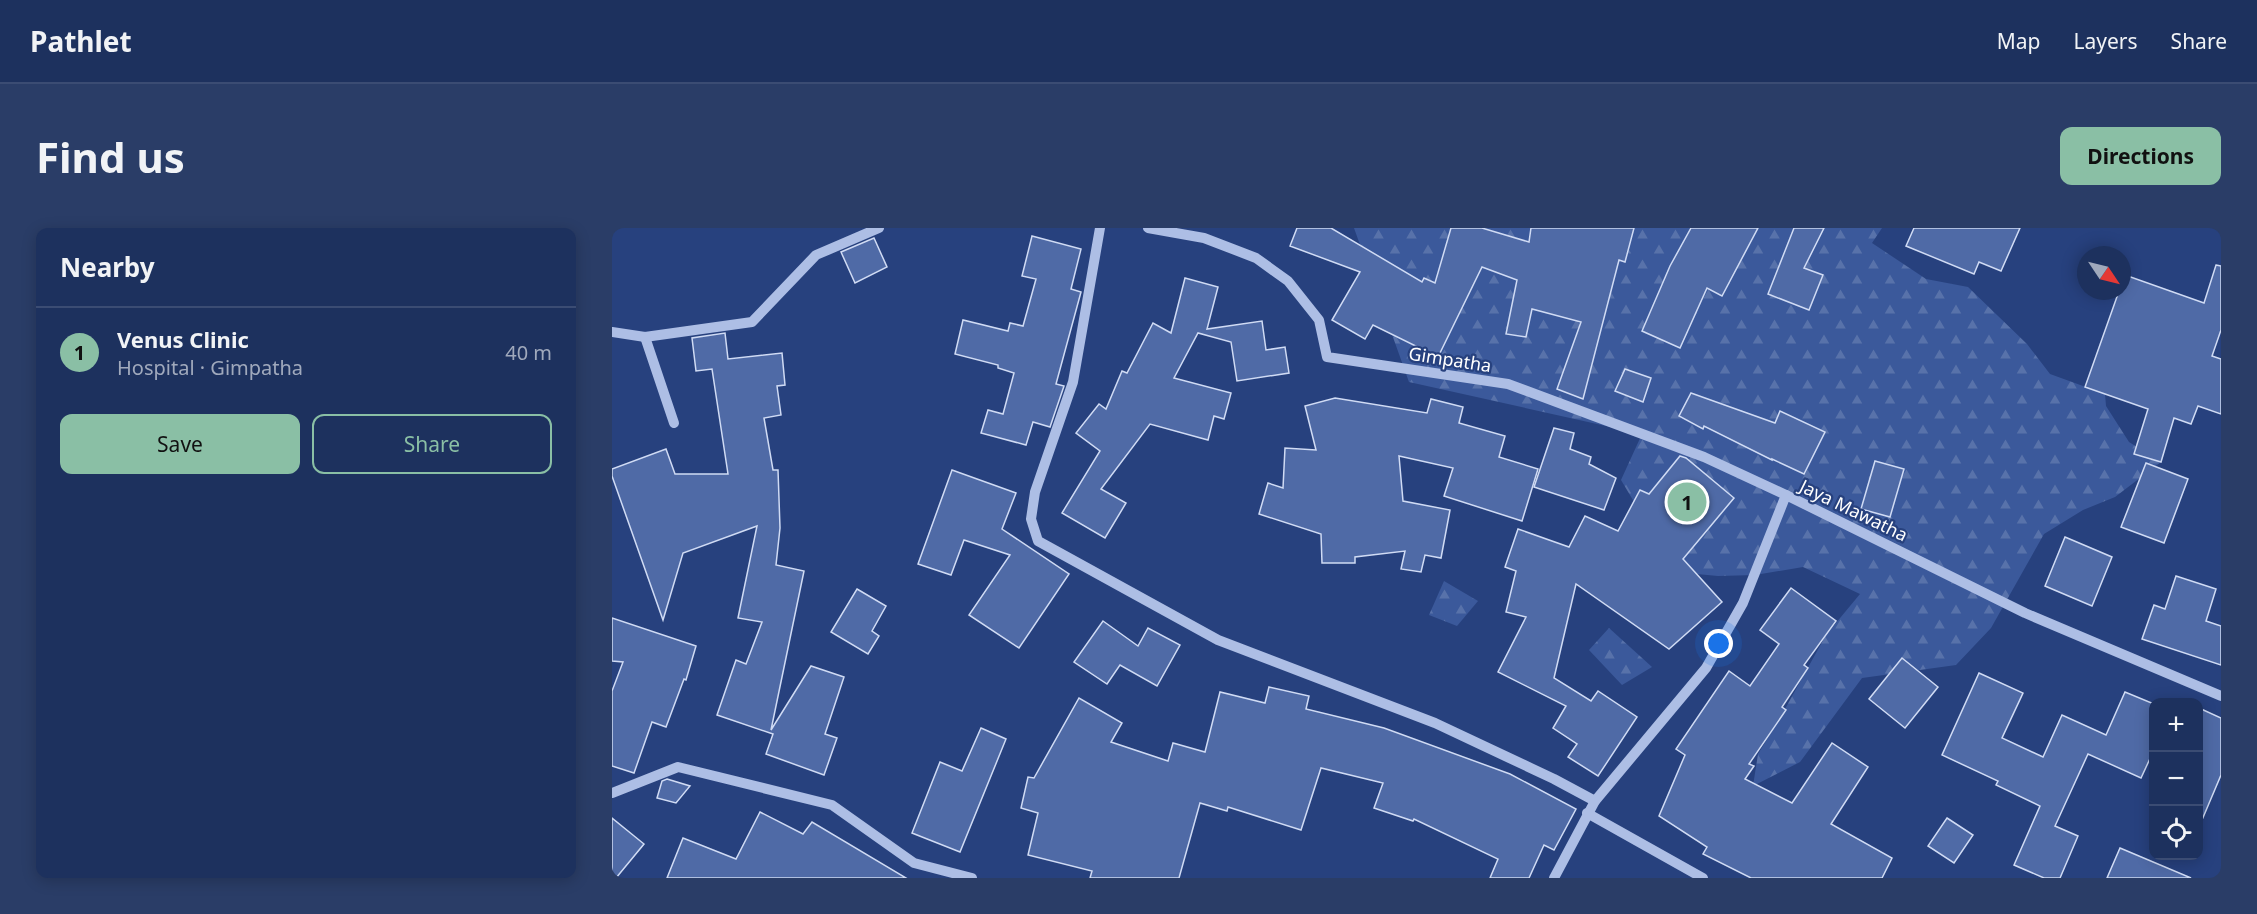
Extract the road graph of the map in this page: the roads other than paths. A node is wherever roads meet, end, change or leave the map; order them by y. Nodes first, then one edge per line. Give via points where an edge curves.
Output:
1 (879, 228) edge
2 (1100, 228) edge
3 (1148, 228) edge
4 (612, 332) edge
5 (645, 337) junction
6 (674, 423) dead end
7 (1786, 495) junction
8 (2221, 696) edge
9 (612, 793) edge
10 (1595, 801) junction
11 (1587, 813) junction
12 (972, 878) edge
13 (1554, 878) edge
14 (1703, 878) edge

1 - 5 street via 816,255 752,322
2 - 10 street via 1073,382 1035,492 1031,519 1038,541 1218,640 1435,723
3 - 7 street, Gimpatha via 1204,238 1256,258 1288,281 1319,320 1328,357 1508,384 1704,457
4 - 5 street
5 - 6 street
7 - 8 street, Jaya Mawatha via 2025,613
7 - 10 street, Jaya Mawatha via 1743,603 1706,668
9 - 12 street via 678,767 832,805 914,863
10 - 11 street, Jaya Mawatha
11 - 13 street, Jaya Mawatha
11 - 14 street

